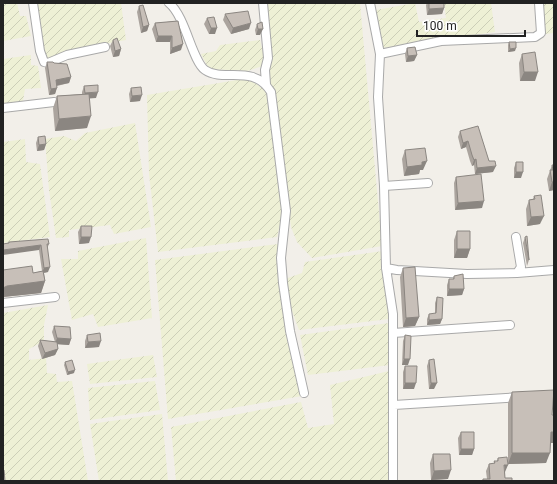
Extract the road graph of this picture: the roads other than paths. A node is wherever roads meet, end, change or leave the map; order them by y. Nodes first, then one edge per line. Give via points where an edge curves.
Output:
1 (33, 3) edge
2 (168, 3) edge
3 (263, 3) edge
4 (370, 3) edge
5 (539, 3) edge
6 (105, 46) dead end
7 (380, 54) junction
8 (266, 84) junction
9 (54, 102) dead end
10 (3, 108) edge
11 (428, 183) dead end
12 (384, 186) junction
13 (516, 237) dead end
14 (386, 268) junction
15 (554, 270) edge
16 (517, 272) junction
17 (55, 297) dead end
18 (3, 303) edge
19 (510, 325) dead end
20 (393, 333) junction
21 (304, 393) dead end
22 (532, 396) edge
23 (394, 405) junction
24 (393, 481) edge

1 - 6 street via 44,62
2 - 8 street via 177,13 203,68 214,75 247,75
3 - 8 street via 268,58 265,70
4 - 7 street
5 - 7 street via 541,33 535,36 441,41
7 - 12 street via 378,97
8 - 21 street via 271,92 274,109 286,211 281,258 283,283
9 - 10 street
11 - 12 street
12 - 14 street
13 - 16 street via 521,267
14 - 16 street via 467,274
14 - 20 street via 393,314
15 - 16 street
17 - 18 street
19 - 20 street
20 - 23 street
22 - 23 street
23 - 24 street

